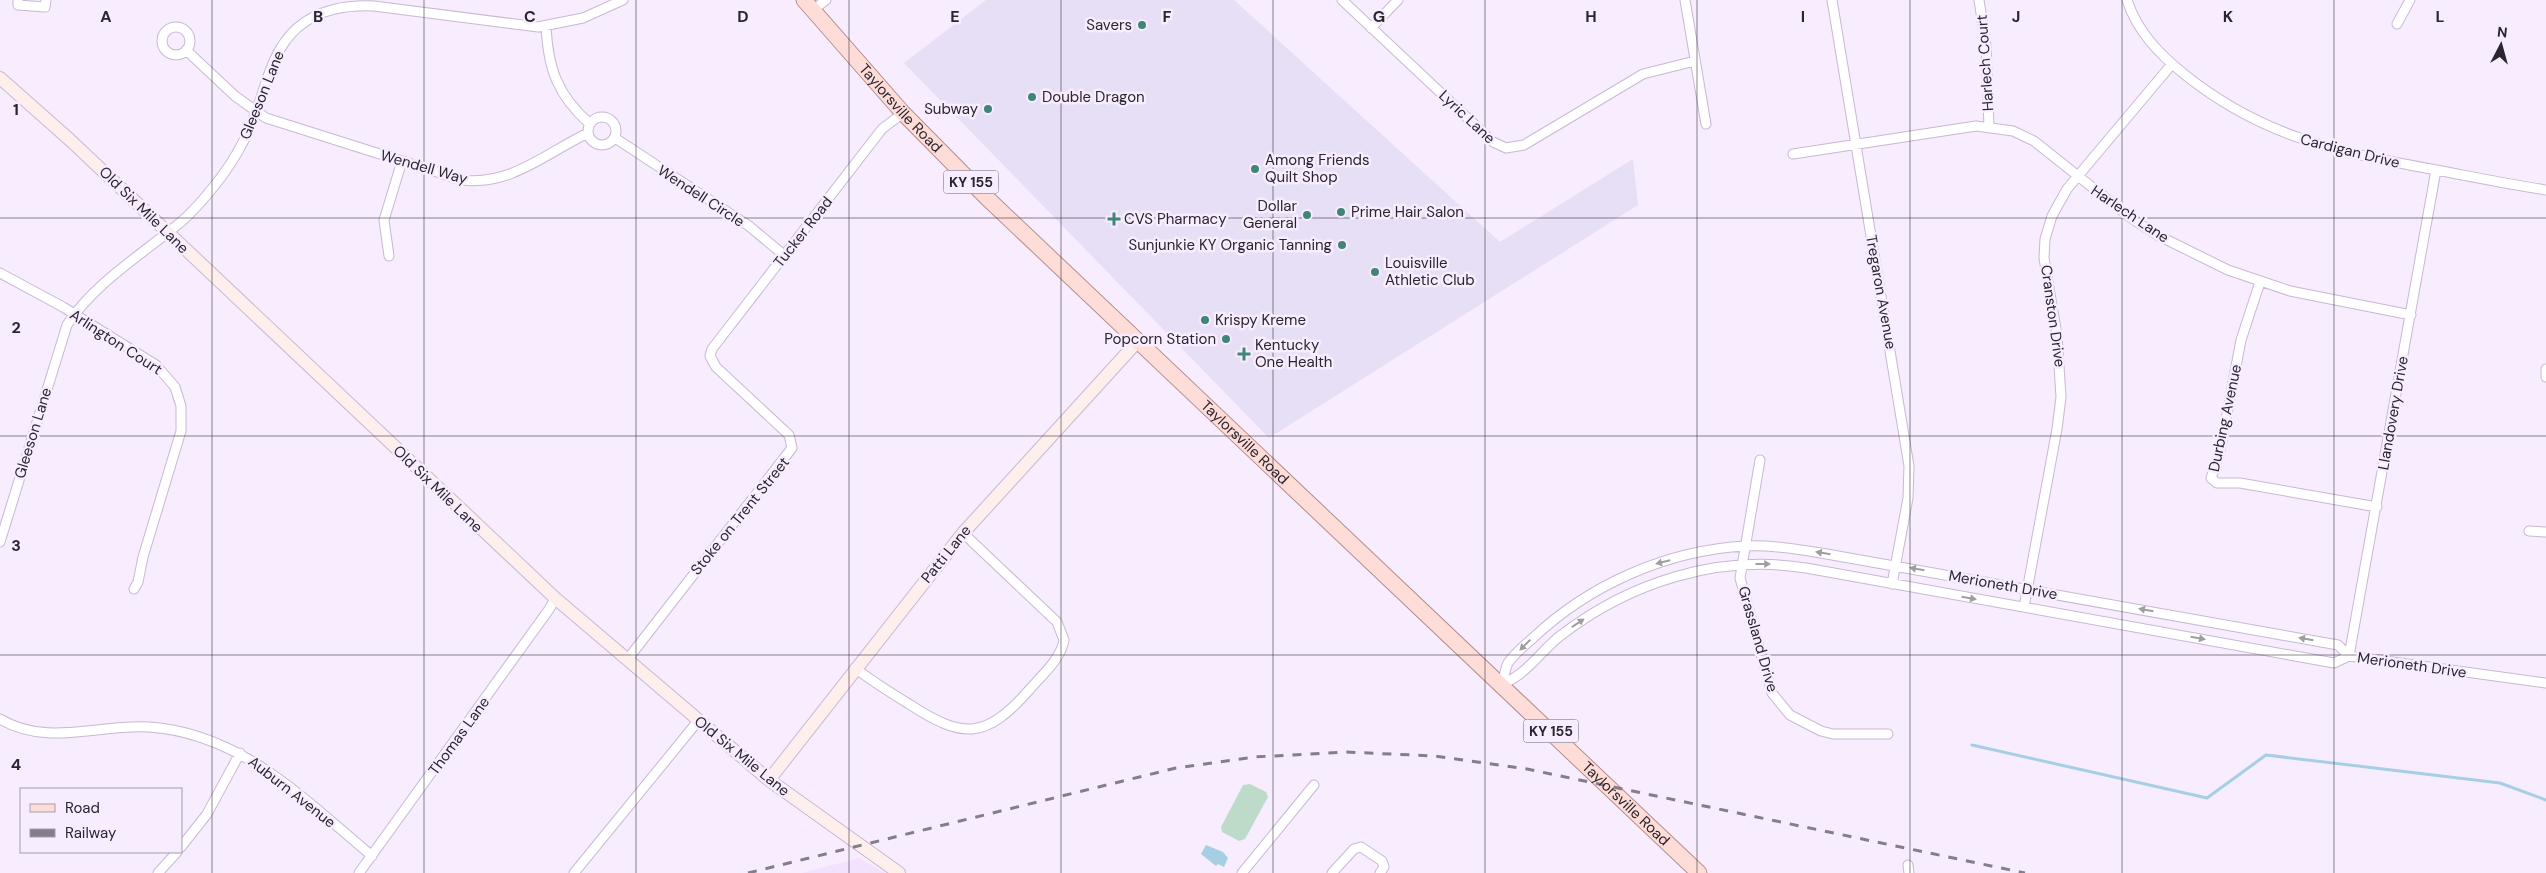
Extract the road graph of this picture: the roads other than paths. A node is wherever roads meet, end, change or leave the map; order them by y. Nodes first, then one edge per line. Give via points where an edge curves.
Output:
1 (18, 0) edge
2 (46, 0) edge
3 (623, 0) edge
4 (826, 0) edge
5 (1342, 0) edge
6 (1398, 0) edge
7 (1685, 0) edge
8 (1832, 0) edge
9 (1979, 0) edge
10 (2127, 0) edge
11 (2410, 0) edge
12 (341, 3) edge
13 (808, 5) edge
14 (2397, 24) dead end
15 (546, 26) junction
16 (1371, 28) junction
17 (186, 50) dead end
18 (1695, 61) junction
19 (2172, 64) junction
20 (0, 78) edge
21 (256, 111) junction
22 (903, 113) junction
23 (1706, 124) dead end
24 (1988, 127) junction
25 (589, 129) junction
26 (615, 138) junction
27 (1856, 145) junction
28 (1793, 154) dead end
29 (402, 162) junction
30 (2436, 170) junction
31 (2078, 177) junction
32 (2546, 190) edge
33 (168, 232) junction
34 (389, 256) dead end
35 (785, 256) junction
36 (0, 273) edge
37 (2260, 282) junction
38 (75, 314) junction
39 (2411, 315) junction
40 (1137, 342) junction
41 (710, 356) joint
42 (2546, 370) edge
43 (2546, 377) edge
44 (1760, 460) dead end
45 (2377, 507) junction
46 (2529, 531) dead end
47 (2546, 532) edge
48 (963, 533) junction
49 (0, 542) edge
50 (1745, 546) junction
51 (1742, 564) junction
52 (1896, 566) junction
53 (1892, 584) junction
54 (134, 589) dead end
55 (2027, 589) junction
56 (555, 598) junction
57 (2024, 607) junction
58 (2349, 656) junction
59 (627, 660) junction
60 (855, 668) junction
61 (2546, 683) edge
62 (1502, 685) junction
63 (0, 719) edge
64 (698, 721) junction
65 (1888, 734) dead end
66 (240, 753) junction
67 (769, 780) junction
68 (1314, 785) dead end
69 (182, 846) edge
70 (176, 853) edge
71 (372, 856) junction
72 (158, 873) edge
73 (359, 873) edge
74 (574, 873) edge
75 (899, 873) edge
76 (1242, 873) edge
77 (1332, 873) edge
78 (1380, 873) edge
79 (1699, 873) edge

1 - 2 street via 18,5 45,7
3 - 15 street, Gleeson Lane via 583,18
4 - 13 street
5 - 16 street, Lyric Lane
6 - 16 street
7 - 18 street
8 - 27 street, Tregaron Avenue
9 - 24 street, Harlech Court via 1986,46
10 - 19 street, Cardigan Drive via 2140,28
11 - 14 street
12 - 15 street, Gleeson Lane
12 - 21 street, Gleeson Lane via 313,17 290,35 275,57
13 - 22 main road, Taylorsville Road / KY 155
15 - 25 street via 549,62 557,84
16 - 18 street, Lyric Lane via 1493,142 1506,148 1524,145 1643,74
17 - 21 street, Wendell Way
18 - 23 street
19 - 30 street, Cardigan Drive via 2224,103 2294,138 2342,152
19 - 31 street, Cranston Drive
20 - 33 street, Old Six Mile Lane
21 - 29 street, Wendell Way via 266,118
21 - 33 street, Gleeson Lane via 223,175
22 - 35 street, Tucker Road via 882,129
22 - 40 main road, Taylorsville Road / KY 155 via 987,199
24 - 27 street, Harlech Lane via 1976,126
24 - 31 street, Harlech Lane via 2024,135
25 - 26 street via 592,141 599,146 608,145
25 - 26 street via 597,118 612,120
25 - 29 street, Wendell Way via 526,168 492,180 462,180
26 - 35 street, Wendell Circle via 749,226
27 - 28 street, Harlech Lane
27 - 52 street, Tregaron Avenue via 1909,466 1908,498
29 - 34 street via 384,220
30 - 32 street, Cardigan Drive
30 - 39 street, Llandovery Drive
31 - 37 street, Harlech Lane via 2157,235
31 - 55 street, Cranston Drive via 2056,207 2045,239 2044,258 2057,335 2061,397
33 - 38 street, Gleeson Lane via 101,287
33 - 56 street, Old Six Mile Lane
35 - 41 street, Tucker Road via 715,344
36 - 38 street, Arlington Court
37 - 39 street, Harlech Lane via 2331,301
37 - 45 street, Durbing Avenue via 2241,340 2220,451 2211,478 2218,483 2240,483
38 - 49 street, Gleeson Lane via 61,342
38 - 54 street, Arlington Court via 156,365 175,387 181,406 181,431
39 - 45 street, Llandovery Drive
40 - 48 street, Patti Lane
40 - 62 main road, Taylorsville Road / KY 155
41 - 59 street, Stoke on Trent Street via 716,367 789,435 792,448
42 - 43 street
44 - 50 street, Grassland Drive
45 - 58 street, Llandovery Drive
46 - 47 street
48 - 60 street, Patti Lane
48 - 60 street via 1057,622 1064,640 1059,655 1012,709 990,725 971,729 941,724
50 - 51 street, Grassland Drive
52 -> 50 street, Merioneth Drive via 1775,546
50 -> 62 street, Merioneth Drive via 1654,564 1579,602 1553,620 1508,663
51 -> 53 street via 1778,564
62 -> 51 street via 1521,673 1572,627 1616,600 1681,575
51 - 65 street, Grassland Drive via 1740,578 1761,657 1772,693 1783,708 1798,721 1833,734
52 - 53 street, Tregaron Avenue
55 -> 52 street, Merioneth Drive
53 -> 57 street
55 - 57 street, Cranston Drive
58 -> 55 street, Merioneth Drive via 2338,644
56 - 59 street, Old Six Mile Lane
56 - 71 street, Thomas Lane
57 -> 58 street via 2334,662
58 - 61 street, Merioneth Drive
59 - 64 street, Old Six Mile Lane
60 - 67 street, Patti Lane
62 - 79 main road, Taylorsville Road / KY 155
63 - 66 street, Auburn Avenue via 24,730 51,735 111,727 150,727 186,733
64 - 67 street, Old Six Mile Lane
64 - 74 street
66 - 69 street via 208,814
66 - 71 street, Auburn Avenue via 278,778
67 - 75 street, Old Six Mile Lane
68 - 76 street
70 - 72 street
71 - 73 street, Thomas Lane
77 - 78 street via 1354,848 1361,847 1382,861 1384,866

